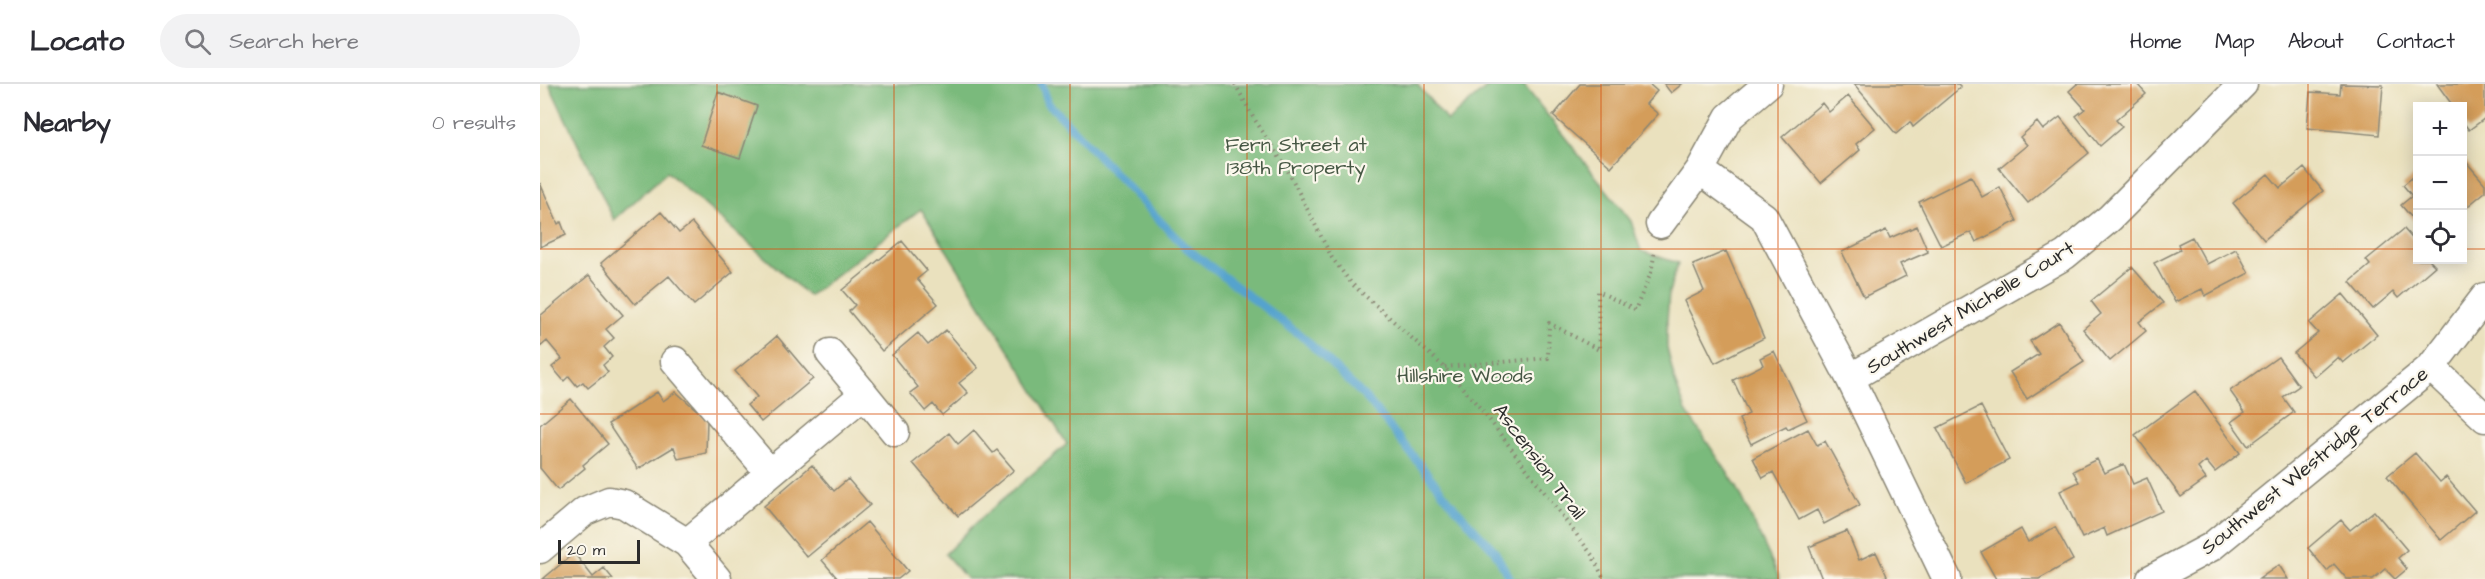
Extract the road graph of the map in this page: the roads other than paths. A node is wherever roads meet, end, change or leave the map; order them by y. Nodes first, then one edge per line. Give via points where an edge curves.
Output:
1 (1768, 84) edge
2 (2243, 84) edge
3 (1700, 170) junction
4 (1660, 224) road end
5 (2485, 297) edge
6 (830, 353) dead end
7 (675, 362) dead end
8 (2431, 367) junction
9 (1850, 378) junction
10 (864, 394) junction
11 (2485, 418) edge
12 (896, 432) dead end
13 (770, 473) junction
14 (687, 543) junction
15 (540, 549) edge
16 (717, 579) edge
17 (1947, 579) edge
18 (2151, 579) edge

1 - 3 street via 1729,117
2 - 9 street, Southwest Michelle Court via 2110,218 2065,255
3 - 4 street
3 - 9 street via 1764,217
5 - 8 street, Southwest Westridge Terrace
6 - 10 street
7 - 13 street
8 - 11 street
8 - 18 street, Southwest Westridge Terrace via 2211,547
9 - 17 street
10 - 12 street
10 - 13 street
13 - 14 street
14 - 15 street via 624,504 609,501 585,511
14 - 16 street

